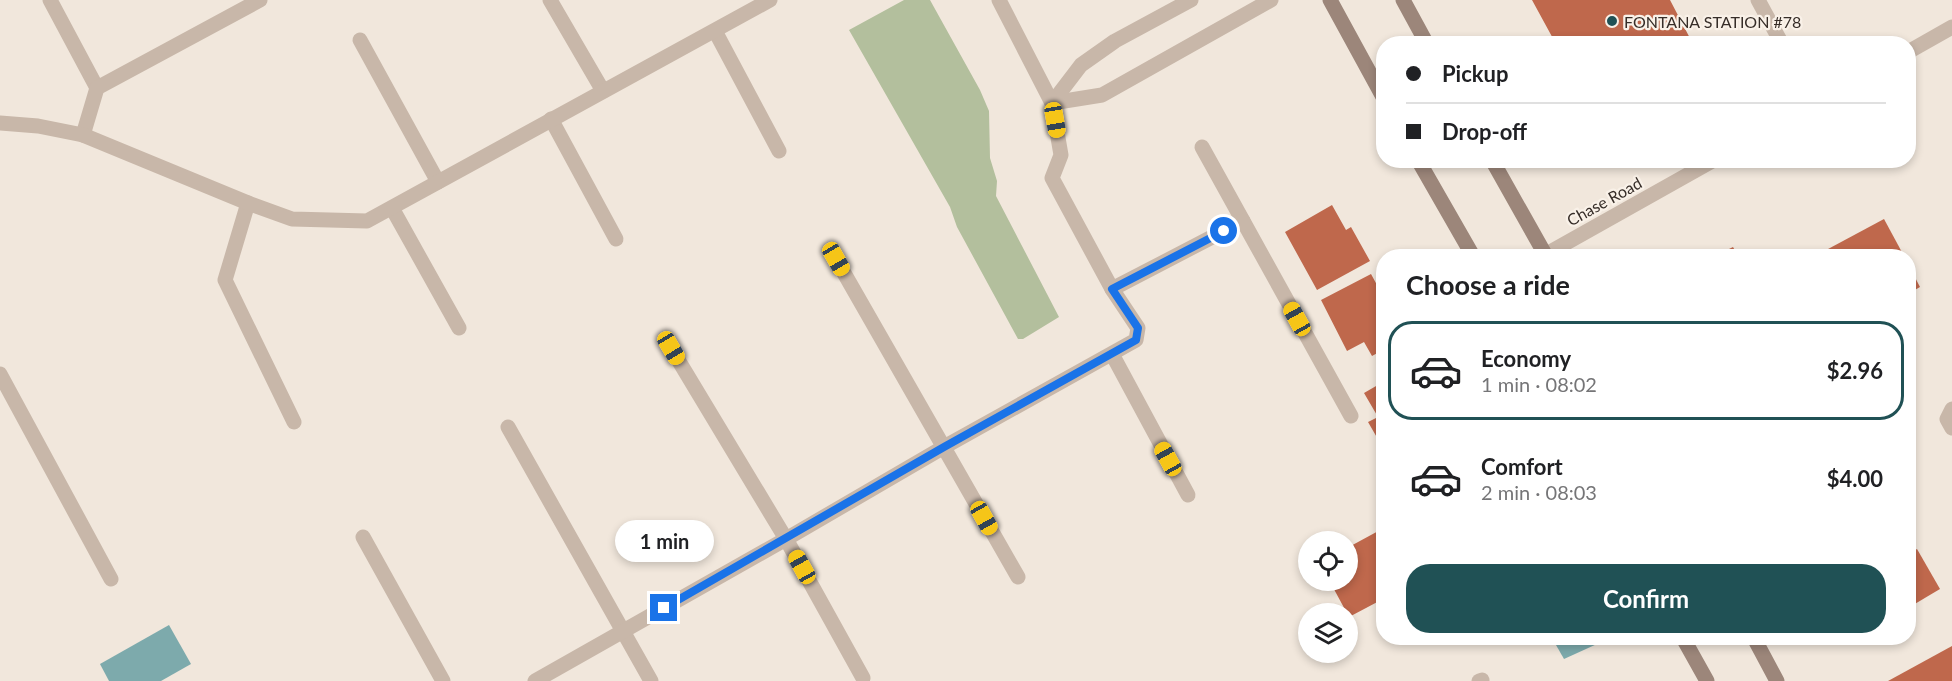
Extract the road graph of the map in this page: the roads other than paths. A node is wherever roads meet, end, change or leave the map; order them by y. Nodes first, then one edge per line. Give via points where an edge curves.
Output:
1 (50, 0) edge
2 (260, 0) edge
3 (550, 0) edge
4 (999, 0) edge
5 (1191, 0) edge
6 (1271, 0) edge
7 (1330, 0) edge
8 (1403, 0) edge
9 (1758, 0) edge
10 (766, 1) edge
11 (1952, 27) edge
12 (715, 31) junction
13 (1423, 36) edge
14 (1778, 36) edge
15 (360, 40) dead end
16 (1916, 47) edge
17 (1376, 84) edge
18 (97, 88) junction
19 (603, 91) junction
20 (1052, 103) junction
21 (551, 119) junction
22 (0, 123) edge
23 (83, 135) junction
24 (1202, 147) dead end
25 (779, 151) dead end
26 (1423, 168) edge
27 (1496, 168) edge
28 (1700, 168) edge
29 (438, 183) junction
30 (248, 203) junction
31 (392, 208) junction
32 (1243, 221) junction
33 (616, 239) dead end
34 (1469, 249) edge
35 (1541, 249) edge
36 (1557, 249) edge
37 (836, 259) dead end
38 (1112, 289) junction
39 (459, 328) dead end
40 (671, 348) dead end
41 (1112, 354) junction
42 (0, 374) edge
43 (1351, 416) dead end
44 (294, 422) dead end
45 (508, 427) dead end
46 (944, 447) junction
47 (1188, 495) dead end
48 (363, 537) dead end
49 (786, 539) junction
50 (1017, 577) dead end
51 (111, 579) dead end
52 (624, 631) junction
53 (1687, 645) edge
54 (1758, 645) edge
55 (863, 678) dead end
56 (443, 681) edge
57 (535, 681) edge
58 (651, 681) edge
59 (1707, 681) edge
60 (1777, 681) edge

1 - 18 street
2 - 18 street
3 - 19 street
4 - 20 street
5 - 20 street via 1115,41 1081,65
6 - 20 street via 1102,95
7 - 17 main road
8 - 13 main road
9 - 14 street
10 - 12 street
11 - 16 street
12 - 19 street
12 - 25 street
15 - 29 street
18 - 23 street
19 - 21 street
20 - 38 street via 1061,154 1052,178
21 - 29 street
21 - 33 street
22 - 23 street
23 - 30 street
24 - 32 street
26 - 34 main road
27 - 35 main road
28 - 36 street, Chase Road
29 - 31 street
30 - 31 street via 292,219 367,221
30 - 44 street via 225,280
31 - 39 street
32 - 38 street
32 - 43 street
37 - 46 street
38 - 41 street via 1138,328 1136,340
40 - 49 street
41 - 46 street
41 - 47 street
42 - 51 street
45 - 52 street
46 - 49 street
46 - 50 street
48 - 56 street
49 - 52 street
49 - 55 street
52 - 57 street
52 - 58 street
53 - 59 main road
54 - 60 main road

